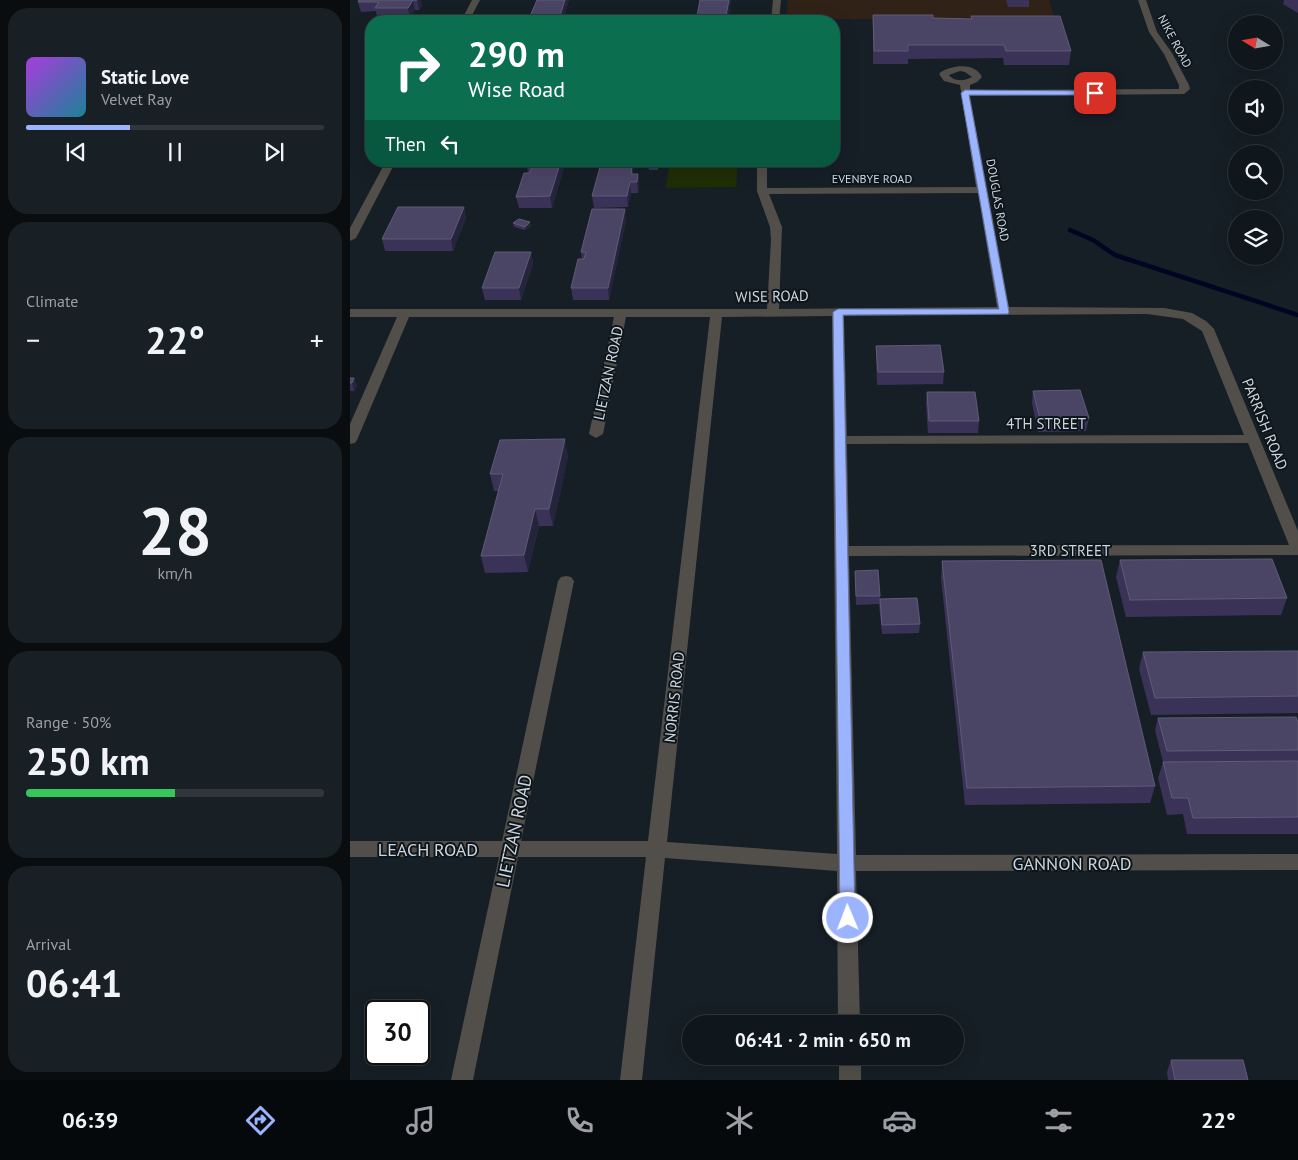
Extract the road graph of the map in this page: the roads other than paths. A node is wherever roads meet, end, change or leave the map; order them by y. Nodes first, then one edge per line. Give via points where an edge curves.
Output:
1 (476, 0) edge
2 (777, 0) edge
3 (1142, 0) edge
4 (468, 15) edge
5 (776, 15) edge
6 (965, 88) joint
7 (388, 167) edge
8 (762, 167) edge
9 (982, 190) junction
10 (762, 191) junction
11 (350, 238) edge
12 (405, 312) junction
13 (773, 312) junction
14 (838, 312) junction
15 (1004, 312) junction
16 (350, 313) edge
17 (621, 313) junction
18 (716, 313) junction
19 (1193, 318) joint
20 (596, 434) dead end
21 (1252, 439) junction
22 (350, 440) edge
23 (840, 440) junction
24 (1298, 550) edge
25 (842, 551) junction
26 (566, 581) dead end
27 (350, 849) edge
28 (510, 849) junction
29 (657, 849) junction
30 (1298, 862) edge
31 (847, 863) junction
32 (849, 1015) edge
33 (850, 1065) edge
34 (462, 1080) edge
35 (631, 1080) edge
36 (850, 1080) edge

1 - 4 street
2 - 5 street
3 - 6 street, NIKE ROAD via 1154,32 1184,85 1181,92
6 - 9 street, DOUGLAS ROAD
7 - 11 street
8 - 10 street
9 - 10 street, EVENBYE ROAD
9 - 15 street, DOUGLAS ROAD
10 - 13 street via 776,227
12 - 16 street, WISE ROAD
12 - 17 street, WISE ROAD
12 - 22 street
13 - 14 street, WISE ROAD
13 - 18 street, WISE ROAD
14 - 15 street, WISE ROAD
14 - 23 street
15 - 19 street, WISE ROAD via 1147,310
17 - 18 street, WISE ROAD
17 - 20 street, LIETZAN ROAD
18 - 29 street, NORRIS ROAD
19 - 21 street, PARRISH ROAD via 1202,323 1212,337
21 - 23 street, 4TH STREET
21 - 24 street, PARRISH ROAD
23 - 25 street
24 - 25 street, 3RD STREET
25 - 31 street
26 - 28 street, LIETZAN ROAD
27 - 28 street, LEACH ROAD
28 - 29 street, LEACH ROAD
28 - 34 street, LIETZAN ROAD
29 - 31 street, GANNON ROAD
29 - 35 street, NORRIS ROAD
30 - 31 street, GANNON ROAD
31 - 32 street
33 - 36 street

